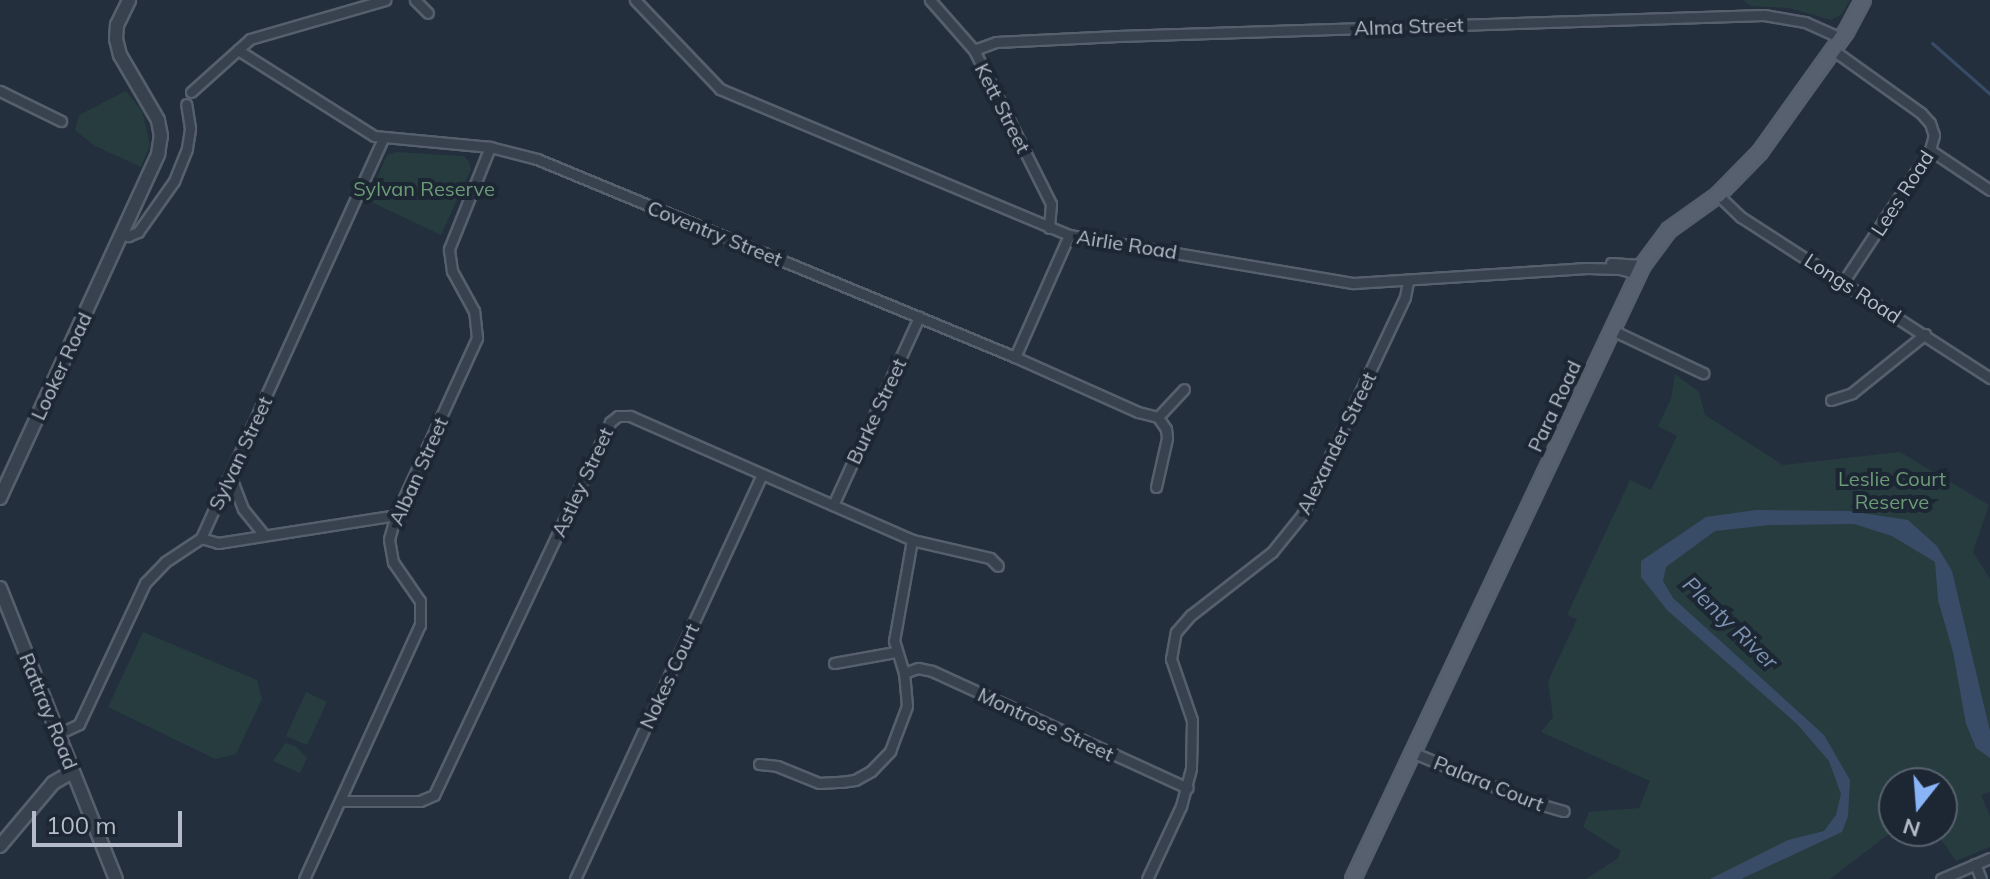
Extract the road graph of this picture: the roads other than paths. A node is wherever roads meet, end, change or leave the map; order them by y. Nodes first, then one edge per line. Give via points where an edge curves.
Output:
1 (129, 0) edge
2 (385, 0) edge
3 (415, 0) edge
4 (635, 0) edge
5 (930, 0) edge
6 (1863, 0) edge
7 (428, 13) dead end
8 (1837, 44) junction
9 (238, 50) junction
10 (974, 50) junction
11 (0, 91) edge
12 (191, 92) dead end
13 (186, 104) dead end
14 (61, 121) dead end
15 (383, 139) junction
16 (490, 147) junction
17 (1930, 150) junction
18 (1990, 190) edge
19 (1718, 195) junction
20 (1049, 228) junction
21 (122, 233) junction
22 (1069, 235) junction
23 (1640, 269) junction
24 (1408, 281) junction
25 (1844, 281) junction
26 (919, 317) junction
27 (1612, 330) junction
28 (1925, 334) junction
29 (1015, 357) junction
30 (1703, 373) dead end
31 (1990, 378) edge
32 (1184, 389) dead end
33 (1831, 400) dead end
34 (1158, 417) junction
35 (762, 474) junction
36 (230, 475) junction
37 (1156, 487) dead end
38 (0, 498) edge
39 (833, 505) junction
40 (396, 515) junction
41 (264, 535) junction
42 (201, 538) junction
43 (912, 540) junction
44 (998, 566) dead end
45 (0, 588) edge
46 (895, 652) junction
47 (834, 663) dead end
48 (904, 673) junction
49 (58, 734) junction
50 (1414, 753) junction
51 (759, 764) dead end
52 (72, 772) junction
53 (1187, 788) junction
54 (341, 801) junction
55 (1564, 811) dead end
56 (0, 846) edge
57 (1990, 858) edge
58 (1975, 864) junction
59 (116, 879) edge
60 (304, 879) edge
61 (575, 879) edge
62 (1147, 879) edge
63 (1353, 879) edge
64 (1941, 879) edge
65 (1981, 879) edge

1 - 21 street, Looker Road via 117,25 120,55 151,104 161,136
2 - 9 street via 257,36
3 - 7 street
4 - 20 street, Airlie Road via 720,89
5 - 10 street, Kett Street
6 - 8 main road, Para Road
8 - 10 street, Alma Street via 1805,22 1764,15 1118,36 990,43
8 - 17 street, Lees Road via 1926,118 1934,135
8 - 19 main road, Para Road via 1760,152
9 - 12 street
9 - 15 street, Coventry Street
10 - 20 street, Kett Street via 1051,204
11 - 14 street
13 - 21 street via 187,148 174,181 138,232
15 - 16 street, Coventry Street
15 - 36 street, Sylvan Street
16 - 26 street, Coventry Street via 537,159
16 - 40 street, Alban Street via 449,249 452,271 474,311 477,338
17 - 18 street
17 - 25 street, Lees Road
19 - 23 main road, Para Road via 1669,230
19 - 25 street, Longs Road via 1741,217
20 - 22 street, Airlie Road
21 - 38 street, Looker Road
22 - 24 street, Airlie Road via 1354,283
22 - 29 street
23 - 24 street, Airlie Road
23 - 27 main road, Para Road
24 - 53 street, Alexander Street via 1302,515 1272,552 1176,632 1171,659 1194,731
25 - 28 street, Longs Road
26 - 29 street, Coventry Street
26 - 39 street, Burke Street
27 - 30 street
27 - 50 main road, Para Road
28 - 31 street, Longs Road
28 - 33 street via 1852,393
29 - 34 street, Coventry Street
32 - 34 street
34 - 37 street via 1167,438
35 - 39 street, Astley Street
35 - 54 street, Astley Street via 630,416 613,418 434,795 420,801
35 - 61 street, Nokes Court
36 - 41 street via 243,509
36 - 42 street, Sylvan Street
39 - 43 street, Astley Street
40 - 41 street
40 - 54 street, Alban Street via 391,555 418,595 420,625
41 - 42 street via 218,543
42 - 49 street via 145,583 79,724
43 - 44 street, Astley Street via 990,558
43 - 46 street
45 - 49 street, Rattray Road
46 - 47 street
46 - 48 street
48 - 51 street via 904,717 890,751 871,771 828,784
48 - 53 street, Montrose Street via 932,671
49 - 52 street, Rattray Road
50 - 55 street, Palara Court
50 - 63 main road, Para Road
52 - 56 street via 53,783
52 - 59 street, Rattray Road
53 - 62 street, Alexander Street
54 - 60 street, Alban Street
57 - 58 street
58 - 64 street
58 - 65 street

